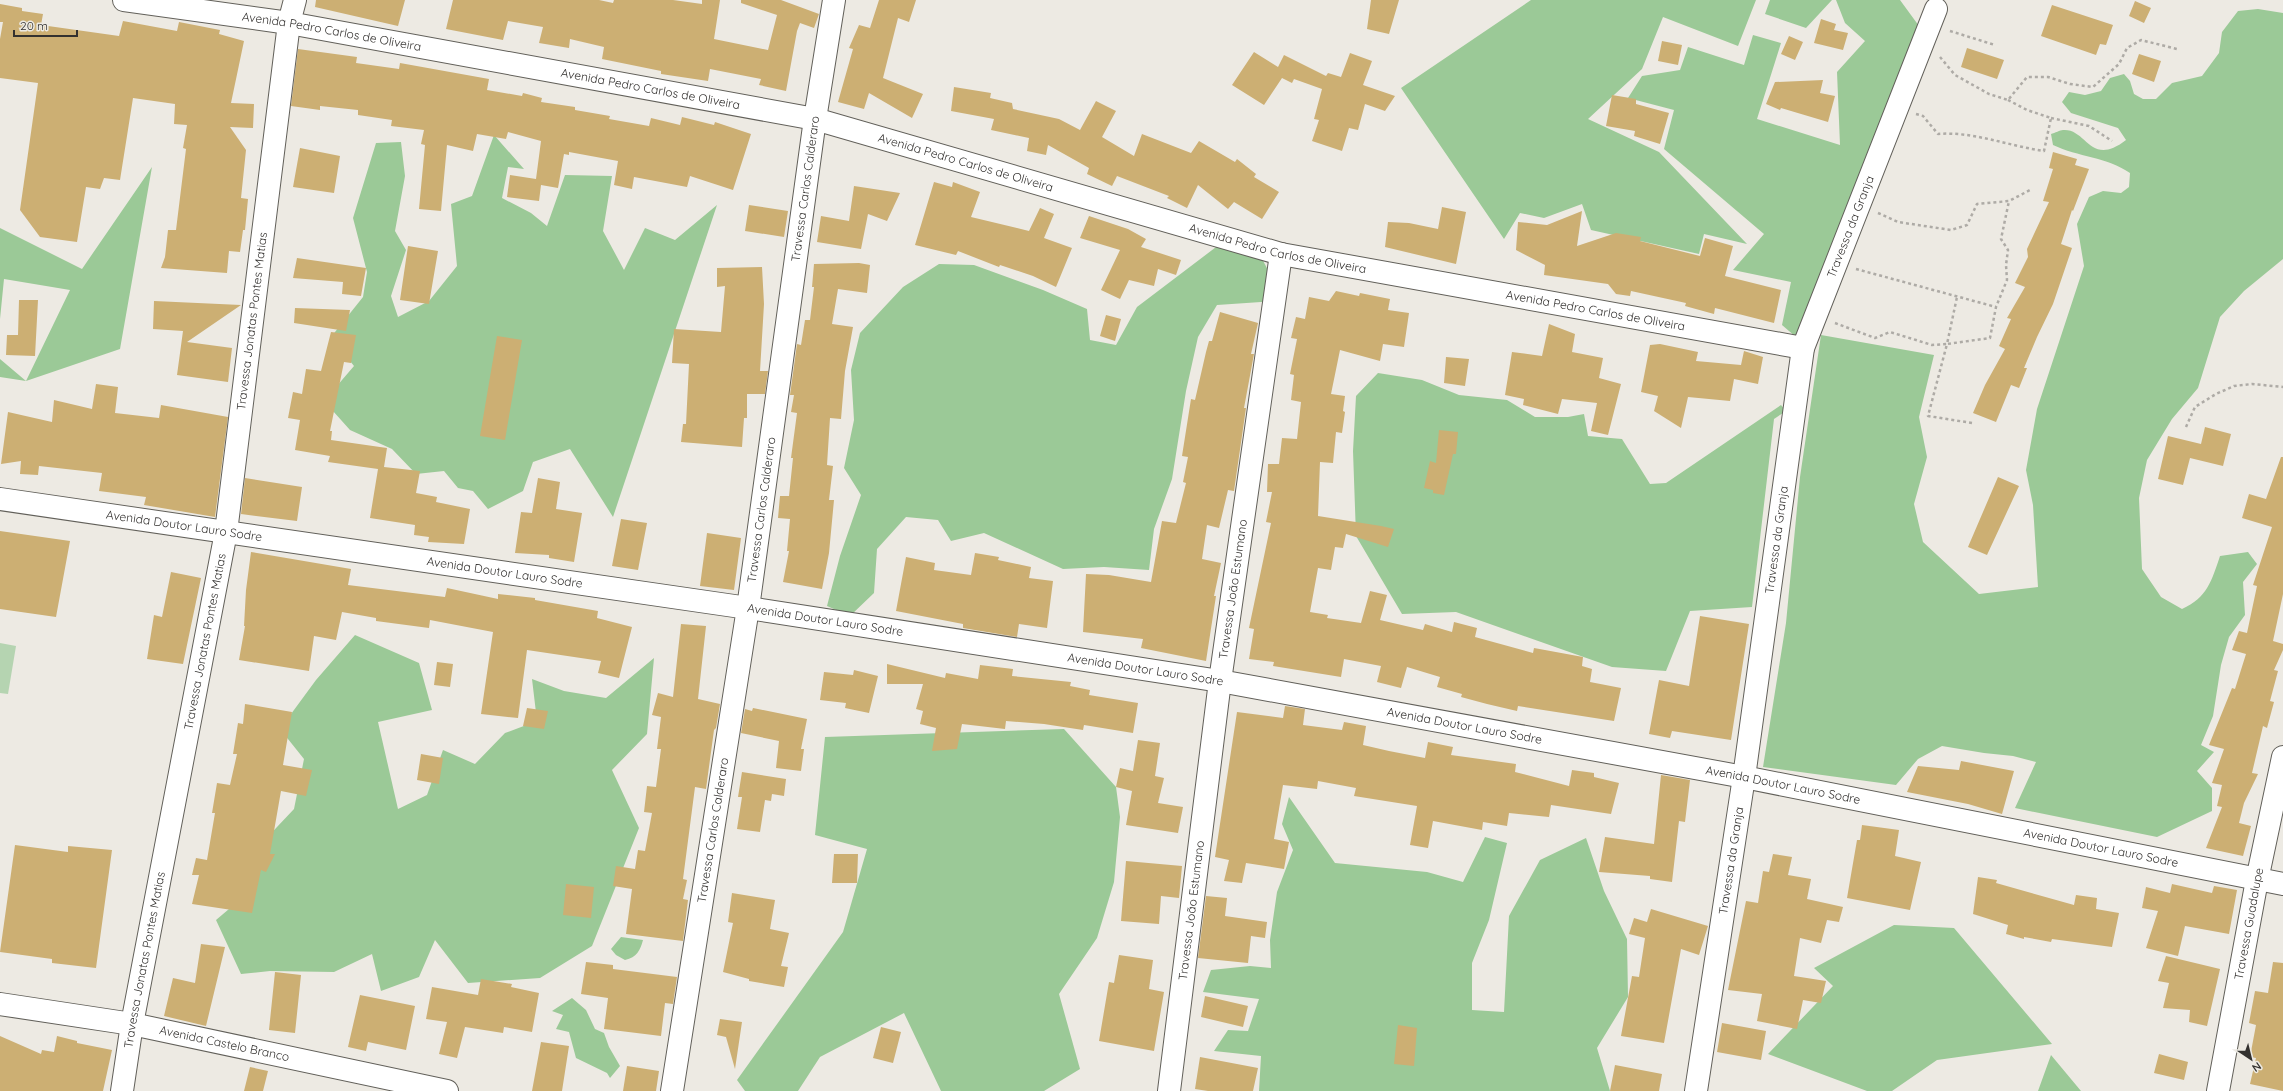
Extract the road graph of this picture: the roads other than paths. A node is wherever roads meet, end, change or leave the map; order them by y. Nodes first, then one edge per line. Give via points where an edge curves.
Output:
1 (124, 0) edge
2 (295, 0) edge
3 (834, 0) edge
4 (1933, 17) road end
5 (289, 23) junction
6 (815, 119) junction
7 (1281, 254) junction
8 (1803, 348) junction
9 (0, 499) edge
10 (226, 532) junction
11 (748, 608) junction
12 (1220, 681) junction
13 (2283, 757) edge
14 (1744, 777) junction
15 (2257, 880) junction
16 (2283, 884) edge
17 (0, 1004) edge
18 (132, 1024) junction
19 (122, 1091) edge
20 (447, 1091) edge
21 (672, 1091) edge
22 (1169, 1091) edge
23 (1696, 1091) edge
24 (2218, 1091) edge

1 - 5 street, Avenida Pedro Carlos de Oliveira
2 - 5 street, Travessa Jonatas Pontes Matias
3 - 6 street, Travessa Carlos Calderaro
4 - 8 street, Travessa da Granja
5 - 6 street, Avenida Pedro Carlos de Oliveira
5 - 10 street, Travessa Jonatas Pontes Matias
6 - 7 street, Avenida Pedro Carlos de Oliveira
6 - 11 street, Travessa Carlos Calderaro
7 - 8 street, Avenida Pedro Carlos de Oliveira
7 - 12 street, Travessa João Estumano
8 - 14 street, Travessa da Granja
9 - 10 street, Avenida Doutor Lauro Sodre
10 - 11 street, Avenida Doutor Lauro Sodre
10 - 18 street, Travessa Jonatas Pontes Matias
11 - 12 street, Avenida Doutor Lauro Sodre
11 - 21 street, Travessa Carlos Calderaro
12 - 14 street, Avenida Doutor Lauro Sodre
12 - 22 street, Travessa João Estumano
13 - 15 street, Travessa Guadalupe
14 - 15 street, Avenida Doutor Lauro Sodre
14 - 23 street, Travessa da Granja
15 - 16 street, Avenida Doutor Lauro Sodre
15 - 24 street, Travessa Guadalupe
17 - 18 street, Avenida Castelo Branco
18 - 19 street, Travessa Jonatas Pontes Matias
18 - 20 street, Avenida Castelo Branco

